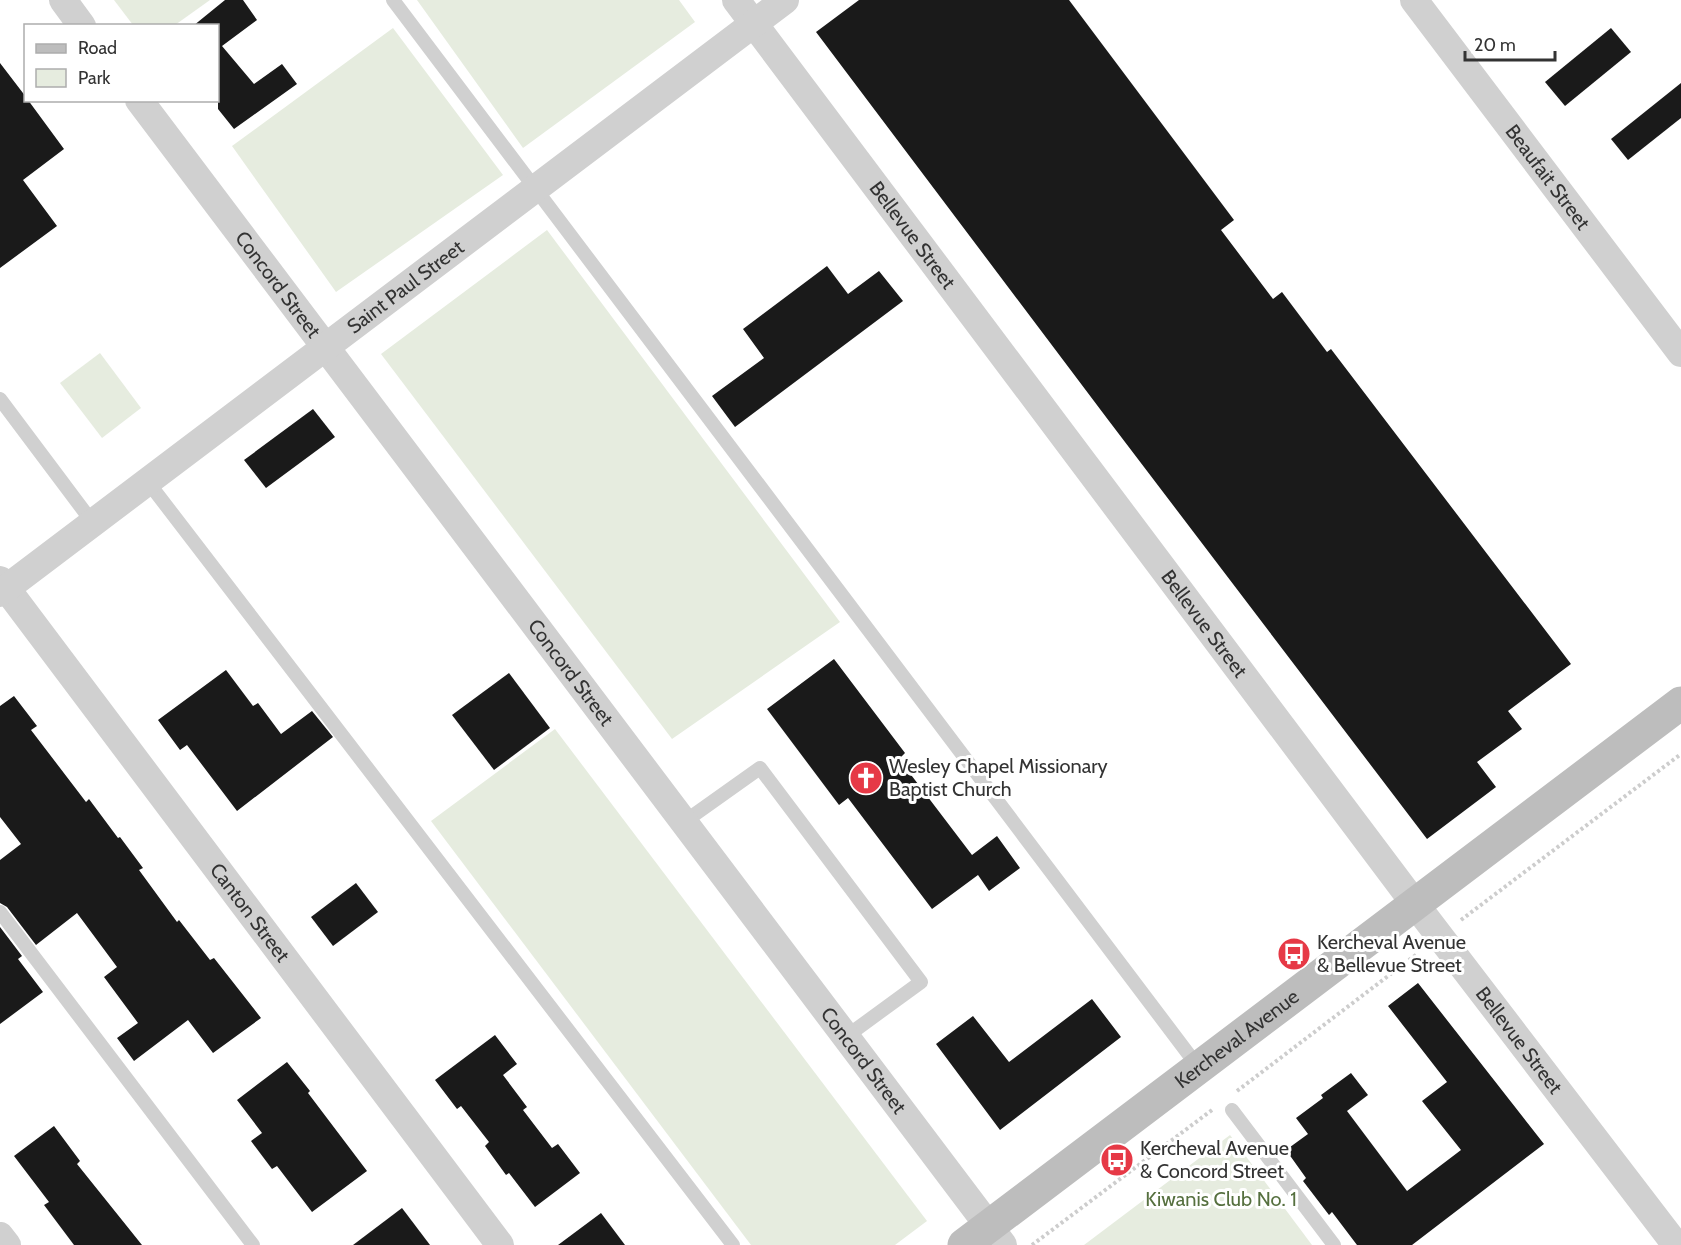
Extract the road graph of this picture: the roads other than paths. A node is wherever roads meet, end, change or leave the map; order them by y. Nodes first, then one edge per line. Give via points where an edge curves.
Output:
1 (63, 0) edge
2 (393, 0) edge
3 (736, 0) edge
4 (785, 0) edge
5 (1414, 0) edge
6 (754, 23) junction
7 (81, 24) edge
8 (141, 102) edge
9 (536, 188) junction
10 (325, 347) junction
11 (1681, 353) edge
12 (0, 399) edge
13 (148, 482) junction
14 (93, 523) junction
15 (2, 587) edge
16 (1681, 703) edge
17 (684, 822) junction
18 (1415, 904) junction
19 (0, 912) edge
20 (846, 1036) junction
21 (1199, 1068) junction
22 (1228, 1103) road end
23 (0, 1236) edge
24 (985, 1239) edge
25 (7, 1245) edge
26 (253, 1245) edge
27 (500, 1245) edge
28 (733, 1245) edge
29 (1334, 1245) edge
30 (1676, 1245) edge

1 - 7 street
2 - 9 lane
3 - 6 street, Bellevue Street
4 - 6 street, Saint Paul Street
5 - 11 street, Beaufait Street
6 - 9 street, Saint Paul Street
6 - 18 street, Bellevue Street
8 - 10 street, Concord Street
9 - 10 street, Saint Paul Street
9 - 21 lane
10 - 13 street, Saint Paul Street
10 - 17 street, Concord Street
12 - 14 lane
13 - 14 street, Saint Paul Street
13 - 28 lane
14 - 15 street, Saint Paul Street
15 - 27 street, Canton Street
16 - 18 street, Kercheval Avenue
17 - 20 street, Concord Street
17 - 20 lane via 760,768 767,777 921,982
18 - 21 street, Kercheval Avenue
18 - 30 street, Bellevue Street
19 - 26 lane
20 - 24 street, Concord Street
21 - 24 street, Kercheval Avenue
22 - 29 lane
23 - 25 street

